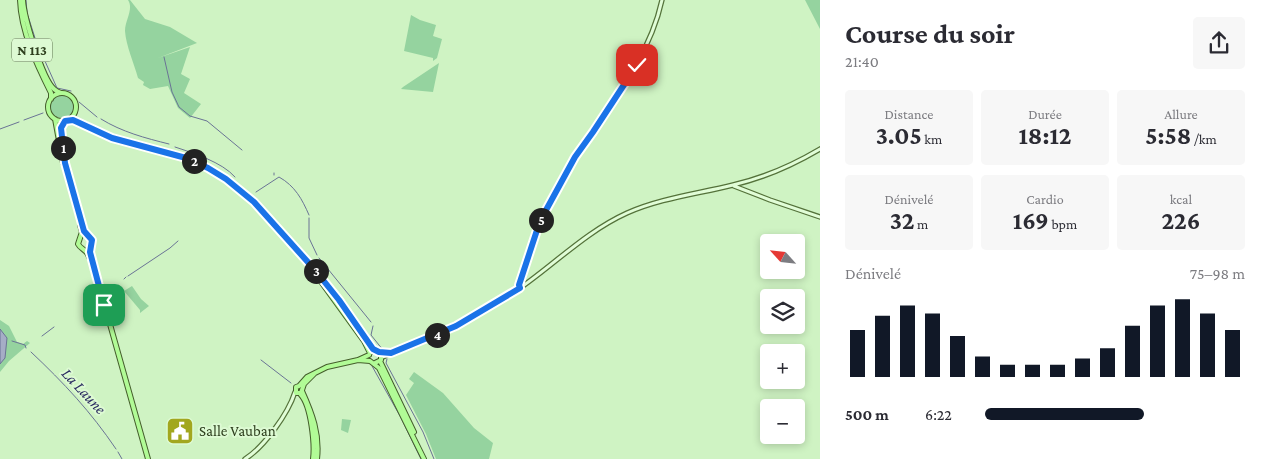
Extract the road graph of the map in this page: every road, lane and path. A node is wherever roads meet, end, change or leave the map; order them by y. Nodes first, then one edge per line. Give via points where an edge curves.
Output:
1 (22, 0) edge
2 (662, 0) edge
3 (60, 93) junction
4 (51, 98) junction
5 (76, 112) junction
6 (55, 119) junction
7 (67, 120) junction
8 (85, 124) junction
9 (820, 149) edge
10 (734, 185) junction
11 (820, 217) edge
12 (87, 235) junction
13 (80, 236) junction
14 (90, 247) junction
15 (85, 249) junction
16 (311, 267) junction
17 (95, 273) junction
18 (520, 288) junction
19 (377, 352) junction
20 (391, 353) junction
21 (369, 354) junction
22 (381, 359) junction
23 (358, 360) junction
24 (370, 361) junction
25 (375, 363) junction
26 (322, 369) junction
27 (298, 391) junction
28 (306, 396) junction
29 (148, 458) edge
30 (245, 459) edge
31 (313, 459) edge
32 (317, 459) edge
33 (425, 459) edge

1 - 3 main road, N 113 via 40,61 53,88
1 - 4 main road, N 113 via 23,21
2 - 18 main road via 655,27 635,69 575,157 542,218
3 - 4 main road
3 - 5 main road via 72,97 76,102
4 - 6 main road via 48,105
5 - 7 main road
5 - 8 main road
6 - 7 main road
6 - 13 main road via 61,158 82,232
7 - 8 main road
7 - 12 main road via 61,128 65,163
8 - 16 main road via 112,138 193,161 217,172 254,202
9 - 10 main road via 783,168
10 - 11 main road
10 - 18 main road via 656,202 618,217 588,235
12 - 13 main road
12 - 14 main road via 92,240
13 - 15 main road via 78,244
14 - 15 main road
14 - 17 main road
15 - 17 main road
16 - 19 main road
16 - 21 main road via 364,341
17 - 29 main road
18 - 20 main road via 456,326
19 - 20 main road
19 - 21 main road
19 - 22 main road
20 - 22 main road
21 - 23 main road
21 - 24 main road
22 - 25 main road
22 - 33 main road
23 - 24 main road
23 - 26 main road
24 - 25 main road
25 - 33 main road
26 - 27 main road
26 - 28 main road via 306,384
27 - 28 main road
27 - 30 main road via 268,439
27 - 31 main road via 311,421
28 - 32 main road via 316,424

